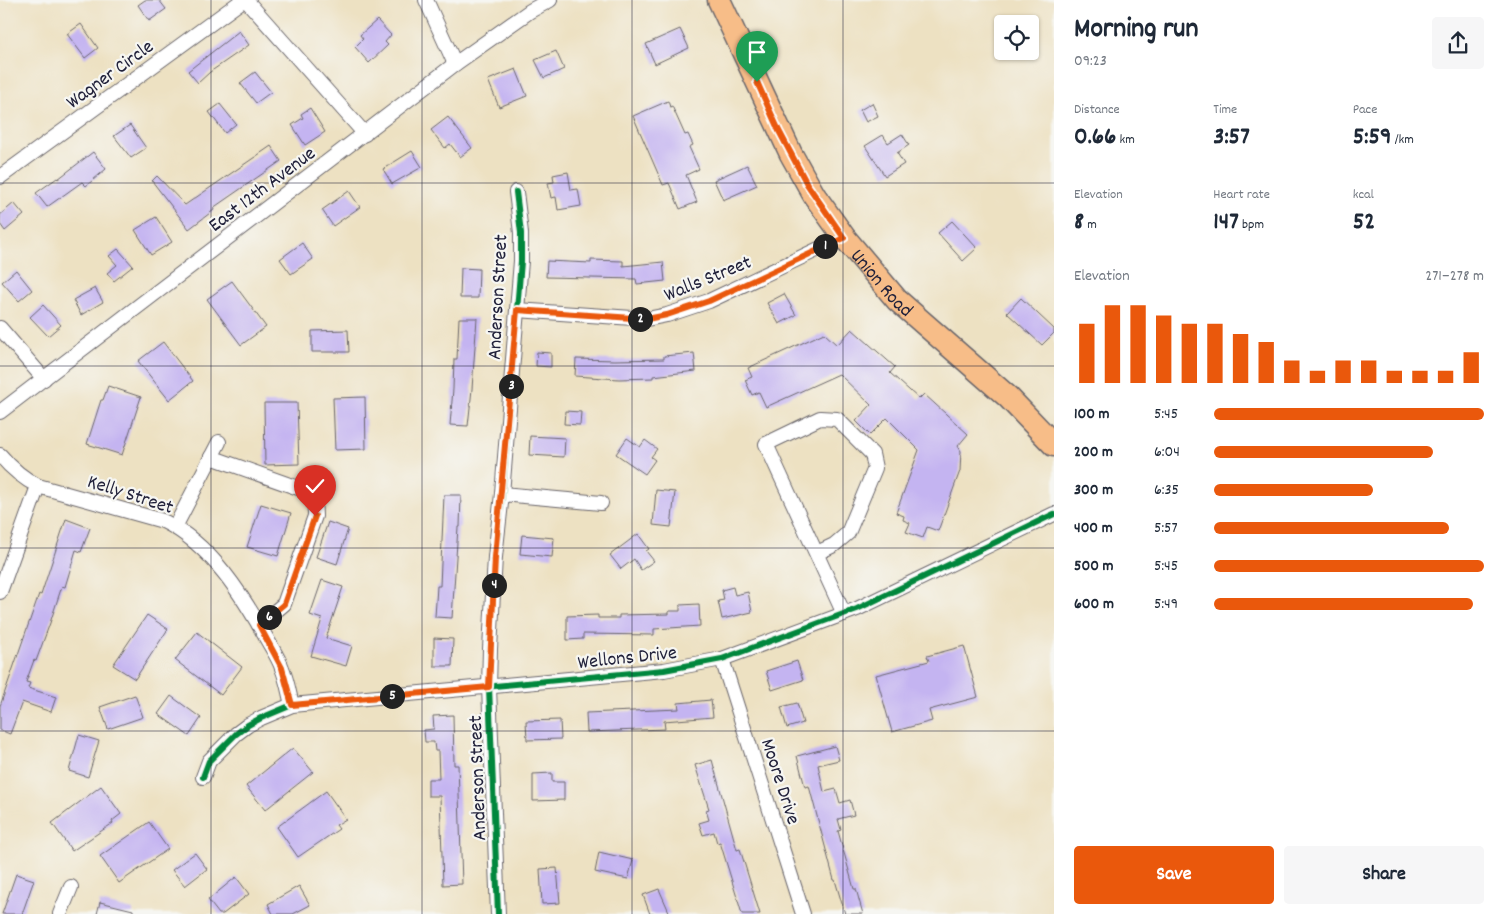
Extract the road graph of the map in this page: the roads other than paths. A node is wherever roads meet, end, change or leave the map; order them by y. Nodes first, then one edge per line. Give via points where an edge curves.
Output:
1 (244, 0) edge
2 (426, 0) edge
3 (550, 0) edge
4 (720, 0) edge
5 (455, 64) junction
6 (365, 134) junction
7 (0, 178) edge
8 (516, 192) dead end
9 (844, 238) junction
10 (517, 310) junction
11 (0, 328) edge
12 (44, 379) junction
13 (0, 412) edge
14 (219, 442) dead end
15 (1054, 445) edge
16 (0, 455) edge
17 (211, 457) junction
18 (38, 486) junction
19 (502, 494) junction
20 (601, 503) dead end
21 (1054, 514) edge
22 (175, 527) junction
23 (817, 553) junction
24 (0, 592) edge
25 (844, 614) junction
26 (259, 625) junction
27 (722, 659) junction
28 (489, 687) junction
29 (292, 705) junction
30 (203, 777) dead end
31 (71, 887) dead end
32 (60, 914) edge
33 (498, 914) edge
34 (803, 914) edge

1 - 6 street, Wagner Circle
1 - 7 street, Wagner Circle
2 - 5 street
3 - 5 street, East 12th Avenue
4 - 9 main road, Union Road via 791,154
5 - 6 street, East 12th Avenue
6 - 12 street, East 12th Avenue
8 - 10 street, Anderson Street via 520,233
9 - 10 street, Walls Street via 709,301 667,315 647,319
9 - 15 main road, Union Road via 897,300 1008,397
10 - 19 street, Anderson Street
11 - 12 street
12 - 13 street, East 12th Avenue
14 - 17 street
16 - 18 street, Kelly Street via 14,471
17 - 22 street
17 - 26 street via 301,488 310,494 315,504 315,516 284,604
18 - 22 street, Kelly Street via 127,510
18 - 24 street
19 - 20 street
19 - 28 street, Anderson Street via 495,557
21 - 25 street, Wellons Drive
22 - 26 street, Kelly Street via 206,551
23 - 23 street via 766,444 820,418 837,419 872,454 875,468 848,533 834,546
23 - 25 street
25 - 27 street, Wellons Drive
26 - 29 street, Kelly Street via 282,668
27 - 28 street, Wellons Drive via 664,670
27 - 34 street, Moore Drive
28 - 29 street, Wellons Drive
28 - 33 street, Anderson Street
29 - 30 street, Wellons Drive via 261,718 236,734 209,762
31 - 32 street

